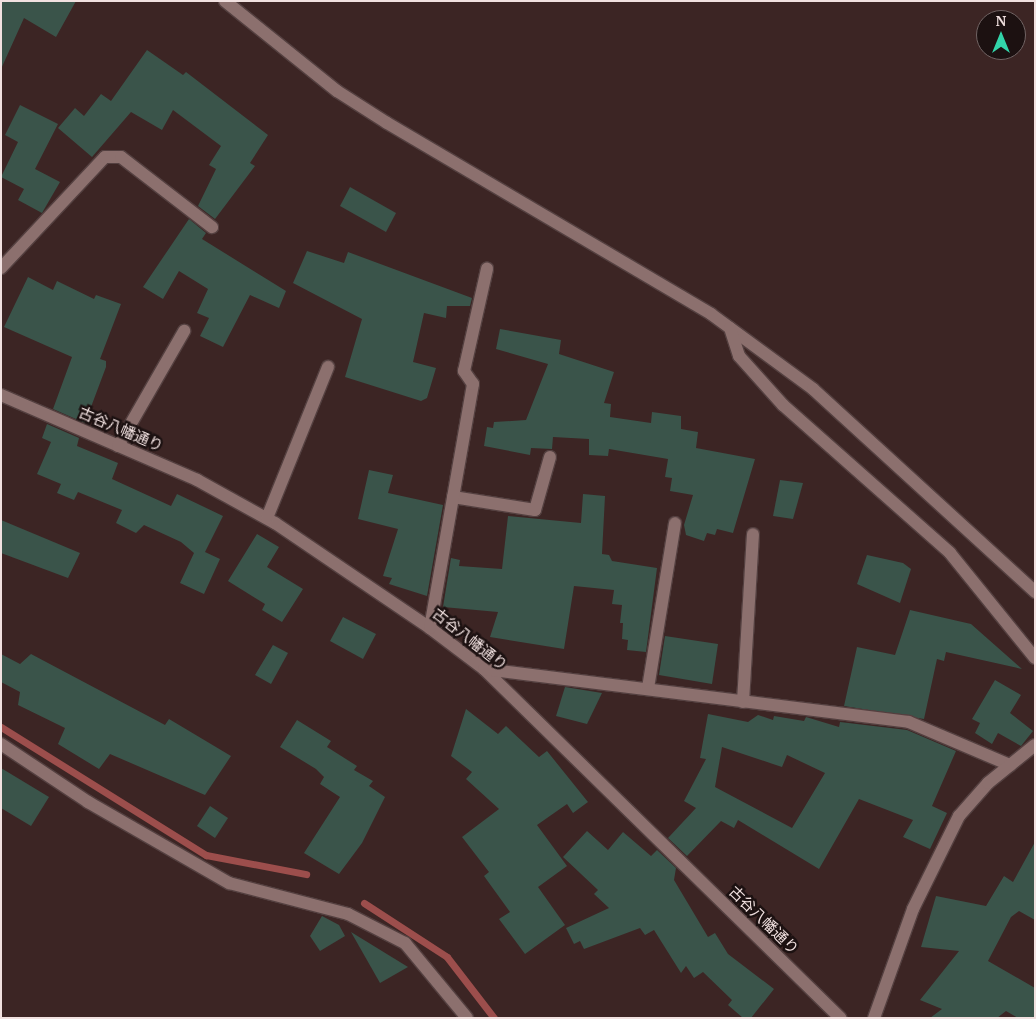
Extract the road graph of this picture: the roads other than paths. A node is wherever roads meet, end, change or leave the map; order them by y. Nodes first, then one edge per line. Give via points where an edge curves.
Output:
1 (225, 1) edge
2 (212, 227) dead end
3 (1, 268) edge
4 (487, 269) dead end
5 (730, 328) junction
6 (184, 331) dead end
7 (328, 367) dead end
8 (1, 395) edge
9 (118, 446) junction
10 (550, 457) dead end
11 (453, 497) junction
12 (267, 518) junction
13 (675, 522) dead end
14 (753, 534) dead end
15 (1035, 592) edge
16 (430, 628) junction
17 (1035, 658) edge
18 (484, 669) junction
19 (648, 688) junction
20 (743, 702) junction
21 (1, 744) edge
22 (1035, 745) edge
23 (1010, 765) junction
24 (467, 1018) edge
25 (840, 1018) edge
26 (874, 1018) edge

1 - 5 street via 330,85 387,123 632,264
2 - 3 street via 121,157 105,157
4 - 11 street via 464,371 473,384
5 - 15 street via 813,389
5 - 17 street via 739,356 784,405 950,553
6 - 9 street
7 - 12 street
8 - 9 street, 古谷八幡通り
9 - 12 street, 古谷八幡通り via 197,480
10 - 11 street via 535,510
11 - 16 street
12 - 16 street, 古谷八幡通り
13 - 19 street
14 - 20 street
16 - 18 street, 古谷八幡通り
18 - 19 street
18 - 25 street, 古谷八幡通り
19 - 20 street
20 - 23 street via 909,722
21 - 24 street via 88,802 229,883 348,914 405,943
22 - 23 street
23 - 26 street via 959,816 913,909

